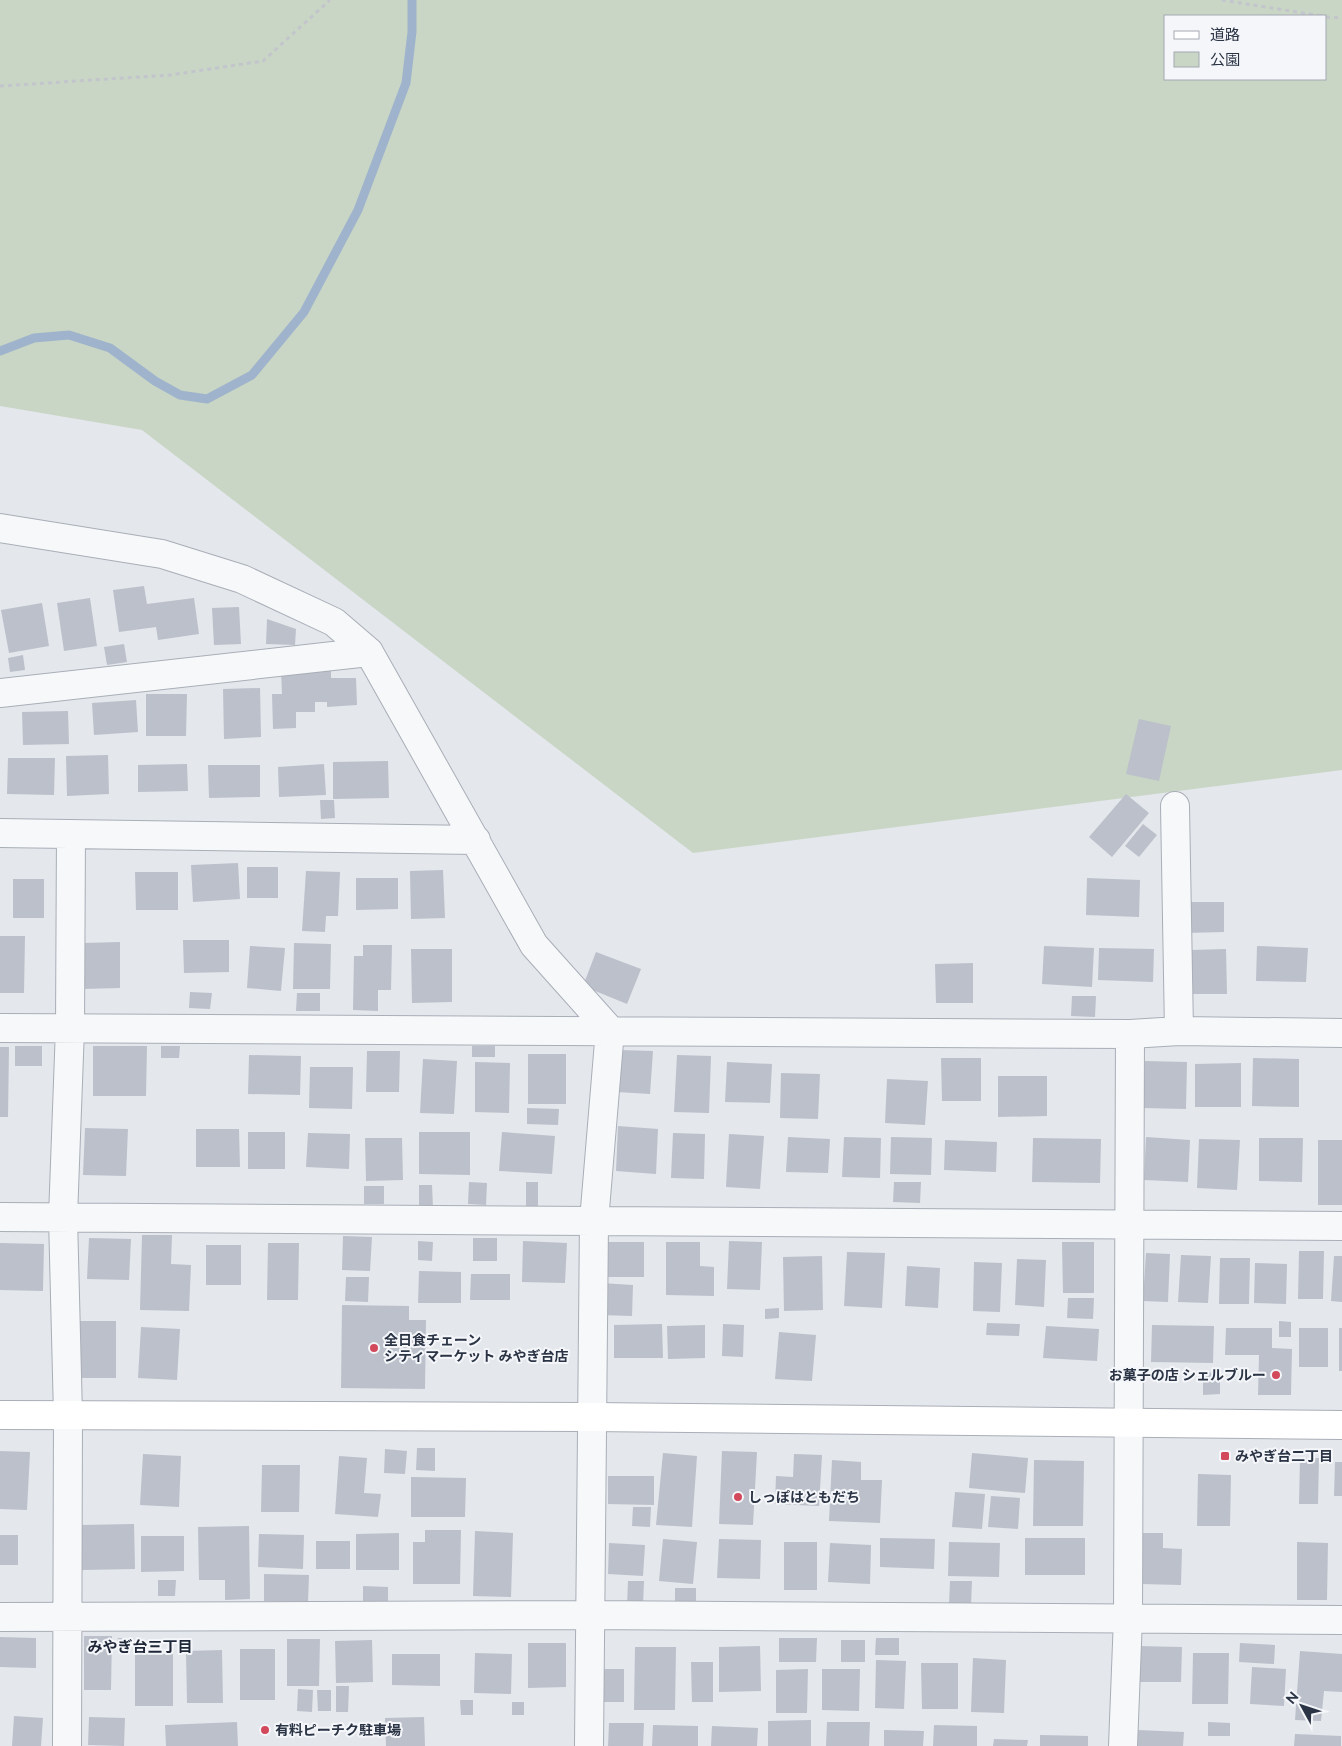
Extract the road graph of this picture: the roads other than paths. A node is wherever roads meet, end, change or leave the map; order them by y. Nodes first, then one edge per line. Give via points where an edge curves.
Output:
1 (0, 528) edge
2 (368, 652) junction
3 (0, 693) edge
4 (1175, 806) dead end
5 (0, 833) edge
6 (72, 834) junction
7 (476, 840) junction
8 (0, 1028) edge
9 (70, 1028) junction
10 (610, 1030) junction
11 (1179, 1031) junction
12 (1342, 1033) edge
13 (1130, 1034) junction
14 (0, 1216) edge
15 (63, 1216) junction
16 (594, 1222) junction
17 (1129, 1224) junction
18 (1342, 1226) edge
19 (0, 1415) edge
20 (68, 1415) junction
21 (590, 1418) junction
22 (1129, 1423) junction
23 (1342, 1425) edge
24 (589, 1615) junction
25 (68, 1616) junction
26 (0, 1617) edge
27 (1128, 1618) junction
28 (1342, 1620) edge
29 (66, 1746) edge
30 (589, 1746) edge
31 (1124, 1746) edge

1 - 2 street via 162,554 242,579 334,622
2 - 3 street
2 - 7 street
4 - 11 street
5 - 6 street
6 - 7 street
6 - 9 street
7 - 10 street via 534,945
8 - 9 street
9 - 10 street
9 - 15 street
10 - 13 street
10 - 16 street
11 - 12 street
11 - 13 street
13 - 17 street
14 - 15 street
15 - 16 street
15 - 20 street
16 - 17 street
16 - 21 street
17 - 18 street
17 - 22 street
19 - 20 street
20 - 21 street
20 - 25 street
21 - 22 street
21 - 24 street
22 - 23 street
22 - 27 street
24 - 25 street
24 - 27 street
24 - 30 street
25 - 26 street
25 - 29 street
27 - 28 street
27 - 31 street

